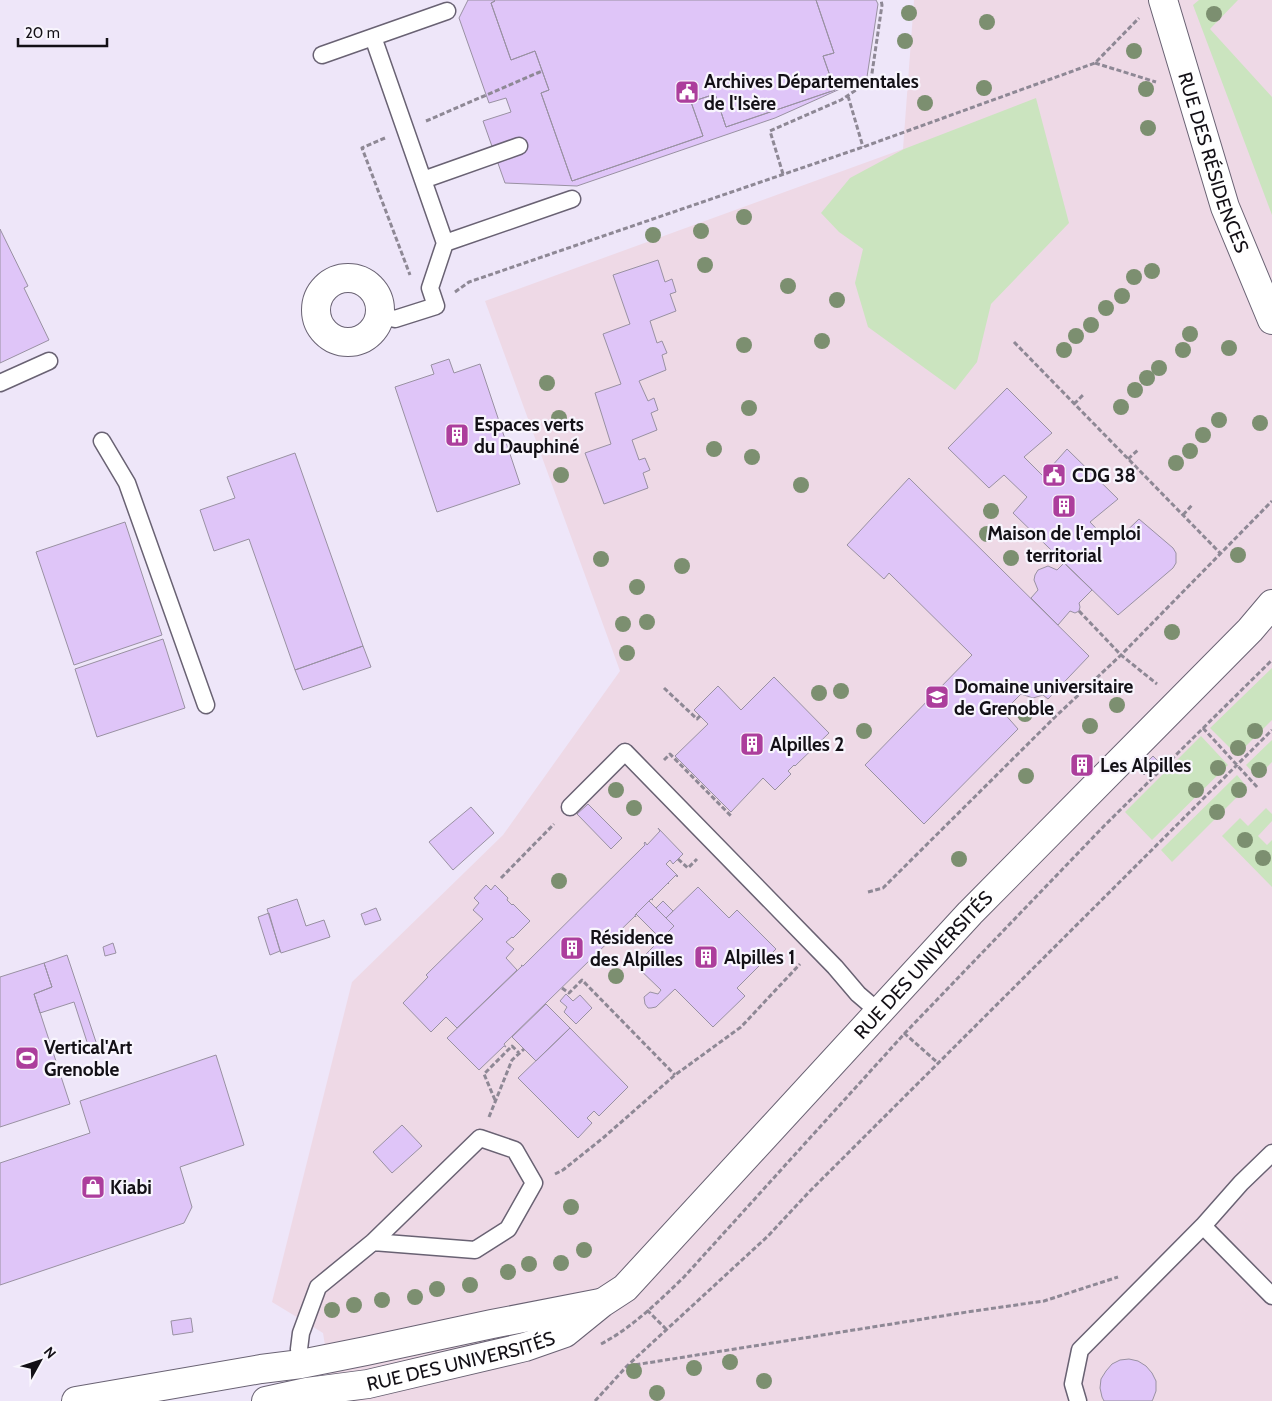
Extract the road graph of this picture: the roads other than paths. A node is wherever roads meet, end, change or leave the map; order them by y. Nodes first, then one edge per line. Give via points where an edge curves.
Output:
1 (1163, 0) edge
2 (448, 11) dead end
3 (373, 37) junction
4 (322, 55) dead end
5 (519, 146) dead end
6 (423, 180) junction
7 (572, 199) dead end
8 (445, 243) junction
9 (380, 316) dead end
10 (1272, 320) edge
11 (49, 361) dead end
12 (0, 383) edge
13 (102, 440) dead end
14 (1272, 604) edge
15 (1261, 624) edge
16 (206, 705) dead end
17 (570, 807) road end
18 (879, 1012) junction
19 (1272, 1153) edge
20 (1203, 1226) junction
21 (373, 1242) junction
22 (1272, 1296) edge
23 (602, 1303) junction
24 (301, 1364) junction
25 (308, 1397) edge
26 (76, 1401) edge
27 (266, 1401) edge
28 (1078, 1401) edge

1 - 10 street, RUE DES RÉSIDENCES via 1224,207
2 - 3 lane
3 - 4 lane
3 - 6 lane
5 - 6 lane
6 - 8 lane
7 - 8 lane
8 - 9 lane via 430,288 436,306 396,319
11 - 12 lane
13 - 16 lane via 127,483
14 - 15 street, RUE DES UNIVERSITÉS
15 - 18 street, RUE DES UNIVERSITÉS via 970,913
17 - 18 lane via 625,752
18 - 23 street, RUE DES UNIVERSITÉS via 625,1288
19 - 20 lane
20 - 22 lane
20 - 28 lane via 1080,1350 1073,1384
21 - 21 lane via 480,1138 515,1150 534,1183 508,1229 475,1250
21 - 24 lane via 318,1287 301,1333
23 - 24 street, RUE DES UNIVERSITÉS
23 - 25 street, RUE DES UNIVERSITÉS via 565,1333 525,1347
24 - 25 street
24 - 26 street, RUE DES UNIVERSITÉS via 261,1368
25 - 27 street, RUE DES UNIVERSITÉS

